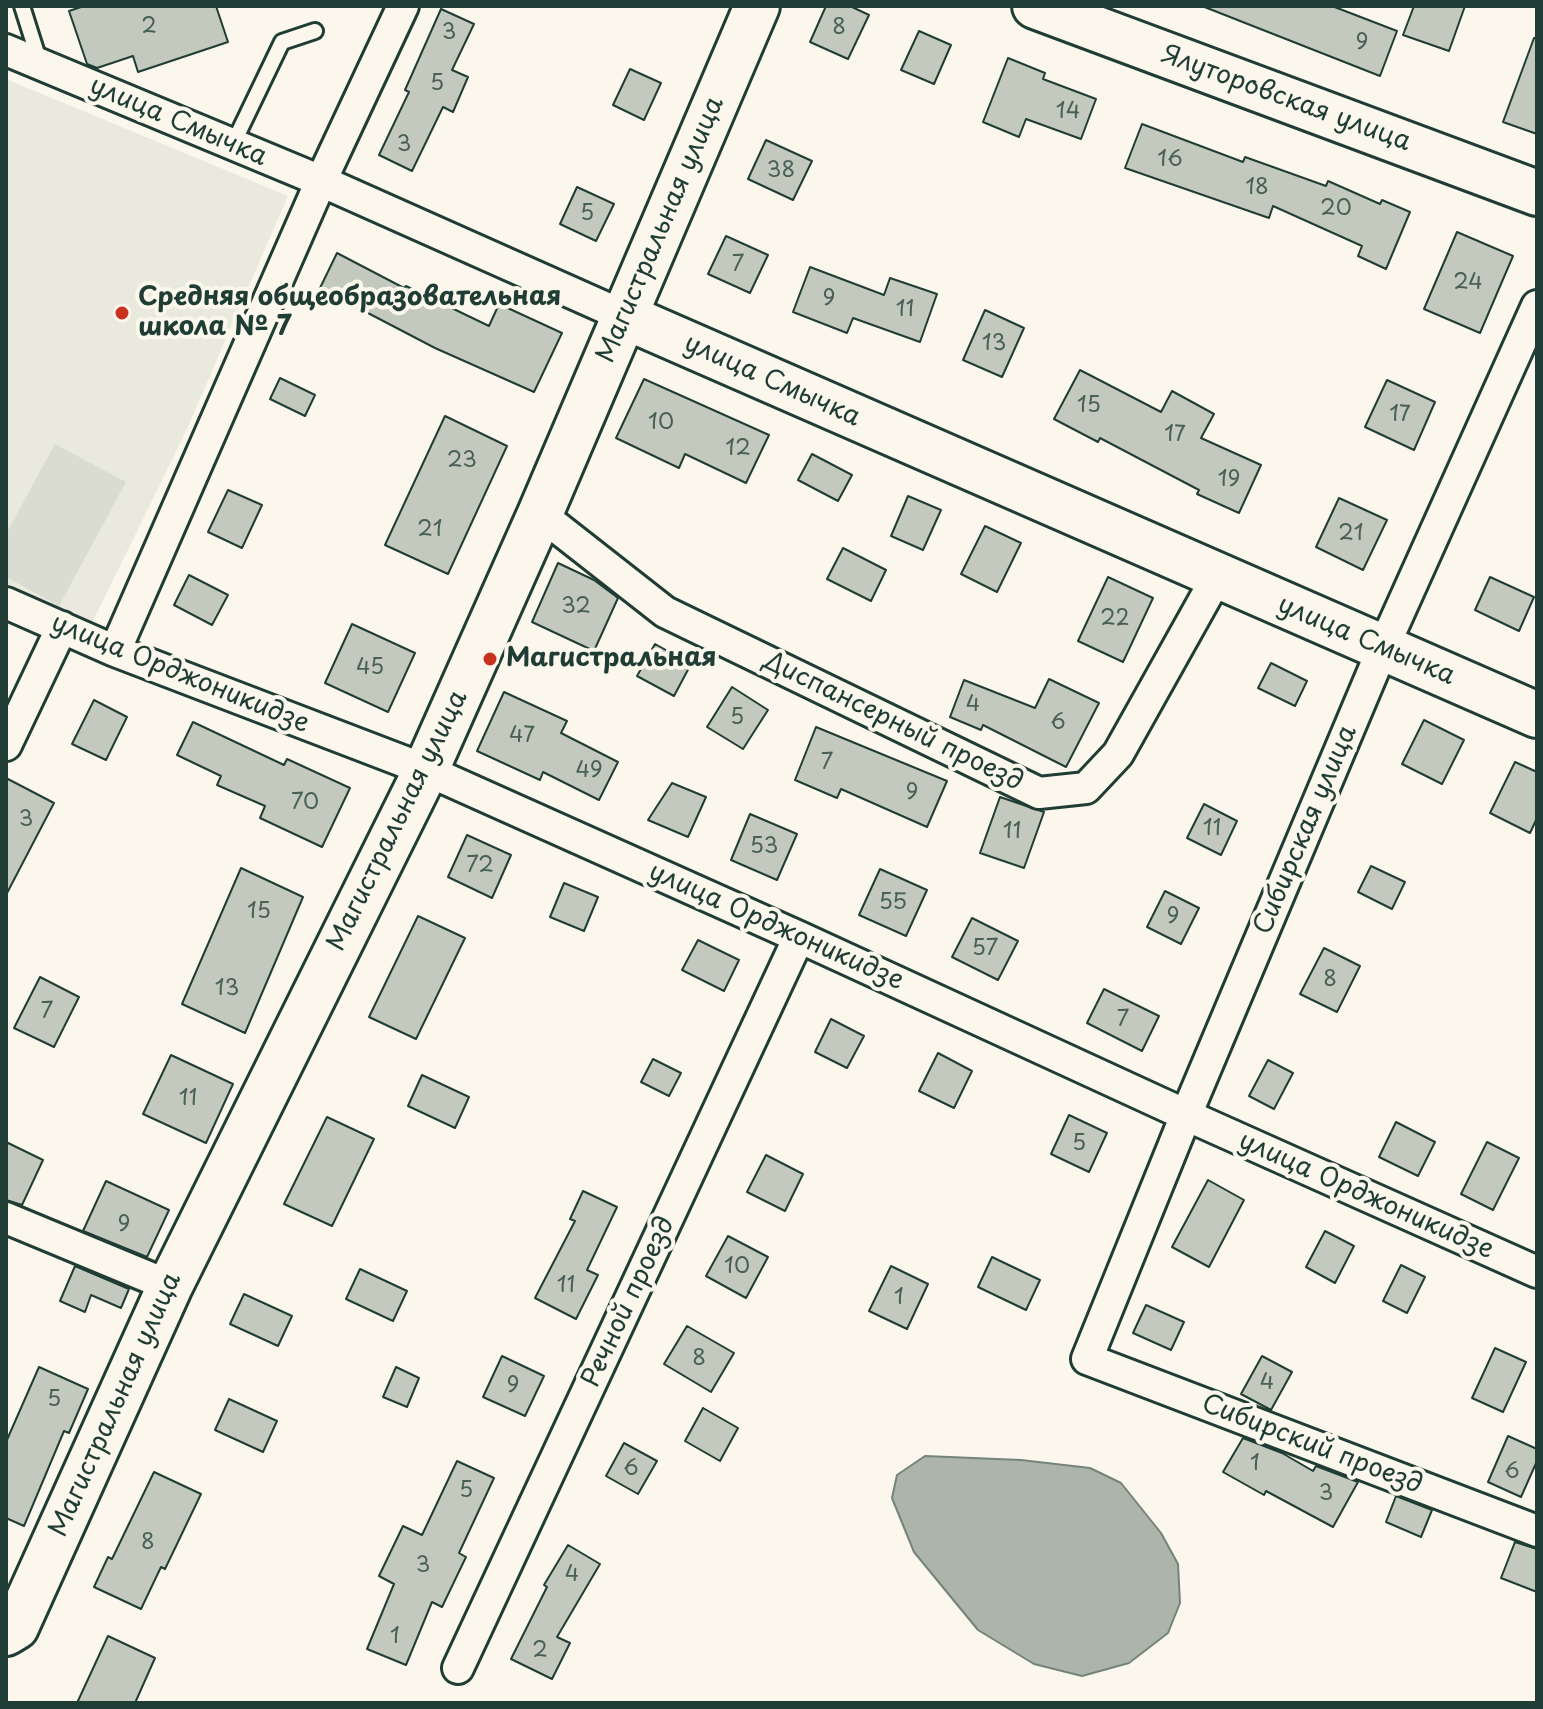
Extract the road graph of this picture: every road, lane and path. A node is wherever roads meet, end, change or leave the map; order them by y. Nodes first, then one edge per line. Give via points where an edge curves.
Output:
1 (22, 6) edge
2 (403, 6) edge
3 (757, 6) edge
4 (1035, 6) edge
5 (315, 31) dead end
6 (6, 50) edge
7 (40, 64) junction
8 (233, 144) junction
9 (321, 181) junction
10 (1537, 193) edge
11 (1537, 306) edge
12 (624, 316) junction
13 (540, 514) junction
14 (1217, 577) junction
15 (6, 603) edge
16 (62, 627) junction
17 (1383, 648) junction
18 (115, 651) junction
19 (1537, 715) edge
20 (6, 745) edge
21 (426, 770) junction
22 (799, 937) junction
23 (1186, 1115) junction
24 (6, 1218) edge
25 (1537, 1272) edge
26 (170, 1286) junction
27 (1087, 1359) joint
28 (1537, 1531) edge
29 (9, 1640) edge
30 (458, 1668) dead end

1 - 7 lane
2 - 9 street
3 - 12 main road, Магистральная улица
4 - 10 main road, Ялуторовская улица
5 - 8 lane via 282,42
6 - 7 street, улица Смычка
7 - 8 street, улица Смычка
8 - 9 street, улица Смычка
9 - 12 street, улица Смычка
9 - 18 street
11 - 17 street, Сибирская улица
12 - 13 main road, Магистральная улица
12 - 14 main road, улица Смычка
13 - 14 street, Диспансерный проезд via 665,612 1039,793 1086,788 1118,754
13 - 21 main road, Магистральная улица via 465,698
14 - 17 main road, улица Смычка
15 - 16 street, улица Орджоникидзе
16 - 18 street, улица Орджоникидзе
16 - 20 street
17 - 19 main road, улица Смычка
17 - 23 street, Сибирская улица
18 - 21 street, улица Орджоникидзе
21 - 22 street, улица Орджоникидзе
21 - 26 main road, Магистральная улица
22 - 23 street, улица Орджоникидзе
22 - 30 street, Речной проезд
23 - 25 street, улица Орджоникидзе
23 - 27 street, Сибирская улица
24 - 26 street
26 - 29 main road, Магистральная улица
27 - 28 street, Сибирский проезд

